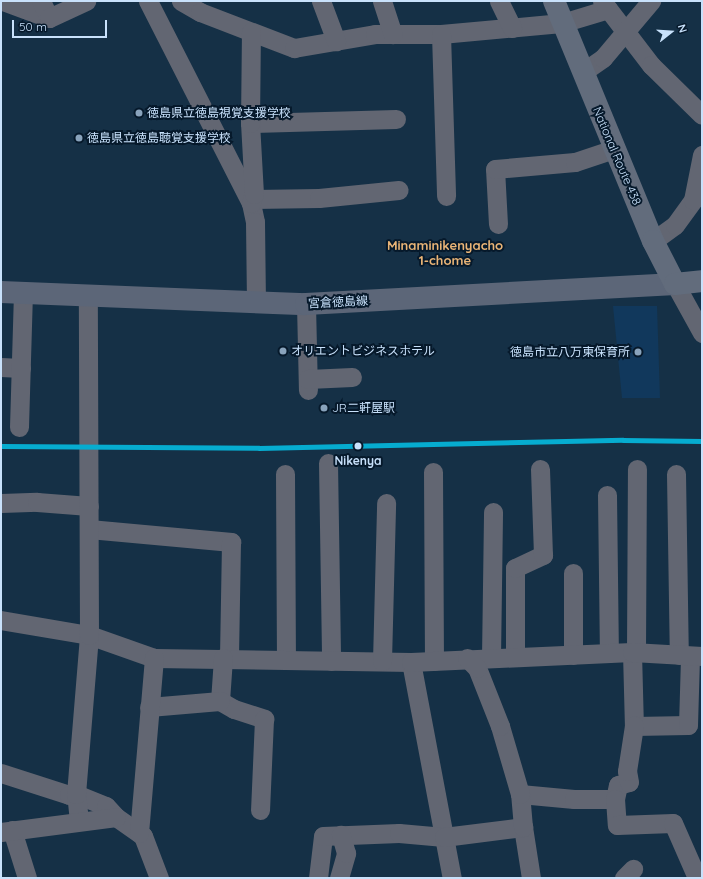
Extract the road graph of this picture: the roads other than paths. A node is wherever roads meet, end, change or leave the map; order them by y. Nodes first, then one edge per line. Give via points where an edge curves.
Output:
1 (3, 1) edge
2 (41, 1) edge
3 (86, 1) edge
4 (148, 1) edge
5 (181, 1) edge
6 (321, 1) edge
7 (382, 1) edge
8 (499, 1) edge
9 (554, 1) edge
10 (651, 1) edge
11 (605, 5) edge
12 (49, 18) junction
13 (562, 22) junction
14 (512, 28) junction
15 (251, 32) junction
16 (626, 33) junction
17 (393, 34) junction
18 (441, 34) junction
19 (336, 41) junction
20 (583, 72) junction
21 (702, 115) edge
22 (396, 119) dead end
23 (250, 123) junction
24 (614, 148) junction
25 (702, 155) edge
26 (399, 190) dead end
27 (446, 196) dead end
28 (252, 201) junction
29 (498, 224) dead end
30 (653, 241) junction
31 (702, 281) edge
32 (676, 284) junction
33 (1, 292) edge
34 (23, 293) junction
35 (88, 296) junction
36 (256, 302) junction
37 (306, 304) junction
38 (702, 333) edge
39 (1, 367) edge
40 (21, 368) junction
41 (352, 377) dead end
42 (19, 427) dead end
43 (328, 462) dead end
44 (540, 469) dead end
45 (637, 469) dead end
46 (433, 472) dead end
47 (285, 474) dead end
48 (676, 474) dead end
49 (607, 495) dead end
50 (1, 503) edge
51 (386, 503) dead end
52 (89, 506) junction
53 (493, 512) dead end
54 (89, 529) junction
55 (573, 573) dead end
56 (1, 620) edge
57 (89, 634) junction
58 (634, 652) junction
59 (609, 653) junction
60 (573, 654) junction
61 (690, 655) edge
62 (515, 657) junction
63 (154, 658) junction
64 (226, 658) junction
65 (286, 659) junction
66 (331, 661) junction
67 (382, 661) junction
68 (434, 661) junction
69 (481, 661) junction
70 (411, 662) junction
71 (220, 701) junction
72 (149, 707) junction
73 (634, 726) junction
74 (1, 773) edge
75 (76, 794) junction
76 (520, 794) junction
77 (615, 799) junction
78 (260, 810) dead end
79 (116, 818) junction
80 (79, 821) junction
81 (523, 827) junction
82 (6, 831) edge
83 (139, 833) junction
84 (341, 835) junction
85 (444, 837) junction
86 (695, 874) edge
87 (526, 877) edge
88 (27, 878) edge
89 (159, 878) edge
90 (318, 878) edge
91 (340, 878) edge
92 (452, 878) edge

1 - 12 street
2 - 12 street
3 - 12 street
4 - 28 street
5 - 15 street via 200,12
6 - 19 street
7 - 17 street
8 - 14 street
9 - 13 highway, National Route 438
10 - 16 street
11 - 13 street
11 - 16 street
13 - 14 street
13 - 20 highway, National Route 438
14 - 18 street
15 - 19 street via 294,48
15 - 23 street
16 - 20 street via 603,58
16 - 21 street via 651,65
17 - 18 street
17 - 19 street
18 - 27 street
20 - 24 highway, National Route 438
22 - 23 street
23 - 28 street
24 - 29 street via 574,162 495,169
24 - 30 highway, National Route 438
25 - 30 street via 693,200 675,225
26 - 28 street via 319,198
28 - 36 street via 255,222
30 - 32 highway, National Route 438
31 - 32 highway
32 - 37 main road, 宮倉徳島線
32 - 38 street
33 - 34 main road, 宮倉徳島線
34 - 35 main road, 宮倉徳島線
34 - 40 street
35 - 36 main road, 宮倉徳島線
35 - 52 street
36 - 37 main road, 宮倉徳島線
37 - 41 street via 308,385
39 - 40 street
40 - 42 street
43 - 66 street
44 - 62 street via 543,556 515,568
45 - 58 street
46 - 68 street
47 - 65 street
48 - 61 street
49 - 59 street
50 - 52 street via 36,502
51 - 67 street
52 - 54 street
53 - 69 street
54 - 57 street
54 - 64 street via 231,542
55 - 60 street
56 - 57 street
57 - 63 street
57 - 75 street
58 - 59 street
58 - 61 street
58 - 73 street
59 - 60 street
60 - 62 street
61 - 73 street via 688,725
62 - 69 street
63 - 64 street
63 - 72 street
64 - 65 street
64 - 71 street
65 - 66 street
66 - 67 street
67 - 70 street
68 - 69 street
68 - 70 street
69 - 76 street
70 - 85 street
71 - 72 street
71 - 78 street via 234,709 264,719
72 - 83 street
73 - 77 street via 627,771 629,782 618,785
74 - 75 street via 69,795
75 - 79 street via 106,806
75 - 80 street
76 - 77 street
76 - 81 street
77 - 86 street via 617,825 673,822
79 - 80 street
79 - 83 street
80 - 82 street
81 - 85 street
81 - 87 street
82 - 88 street
83 - 89 street via 143,836
84 - 85 street via 399,833
84 - 90 street via 324,836
84 - 91 street via 346,853
85 - 92 street

